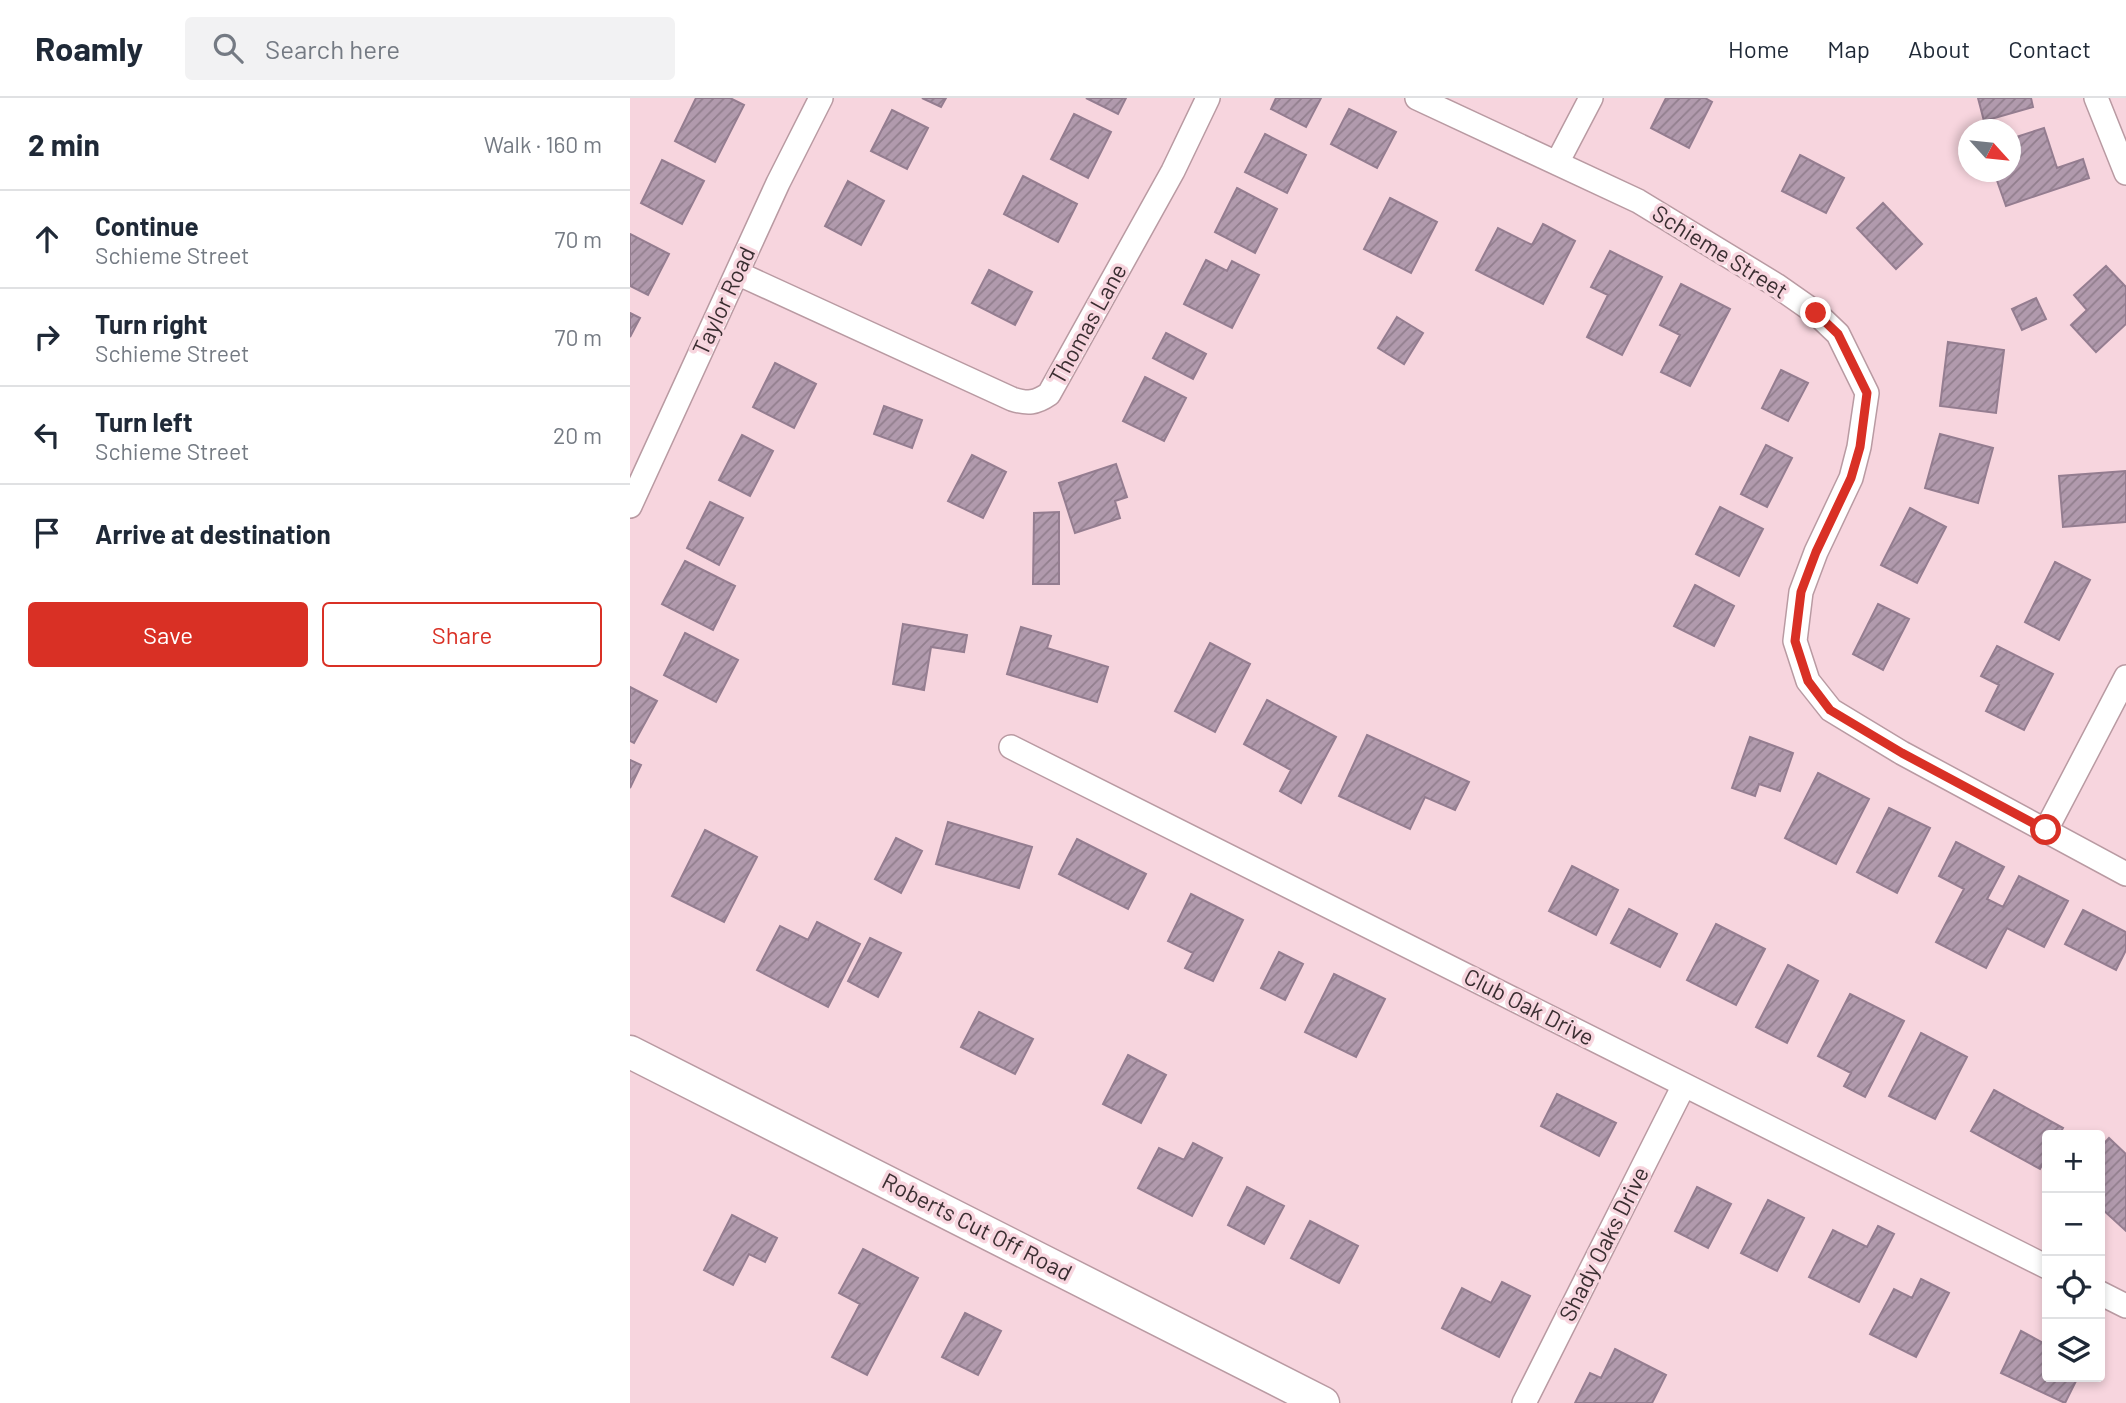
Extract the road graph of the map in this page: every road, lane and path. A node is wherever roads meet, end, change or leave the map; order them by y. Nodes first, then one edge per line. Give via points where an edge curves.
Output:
1 (821, 98) edge
2 (1208, 98) edge
3 (1417, 98) edge
4 (1591, 98) edge
5 (2096, 98) edge
6 (1557, 163) junction
7 (2126, 173) edge
8 (737, 273) junction
9 (630, 506) edge
10 (2126, 677) edge
11 (1011, 747) dead end
12 (2046, 830) junction
13 (2126, 874) edge
14 (630, 1052) edge
15 (1684, 1085) junction
16 (2042, 1264) edge
17 (2105, 1296) edge
18 (2126, 1306) edge
19 (1323, 1403) edge
20 (1524, 1403) edge

1 - 8 street, Taylor Road
2 - 8 street, Thomas Lane via 1049,394 1040,401 1012,399
3 - 6 street, Schieme Street
4 - 6 street
5 - 7 street
6 - 12 street, Schieme Street via 1650,208 1776,285 1838,334 1867,393 1851,478 1801,592 1795,641 1808,681 1830,710
8 - 9 street, Taylor Road
10 - 12 street
11 - 15 street, Club Oak Drive
12 - 13 street, Schieme Street
14 - 19 street, Roberts Cut Off Road
15 - 16 street, Club Oak Drive
15 - 20 street, Shady Oaks Drive
17 - 18 street

